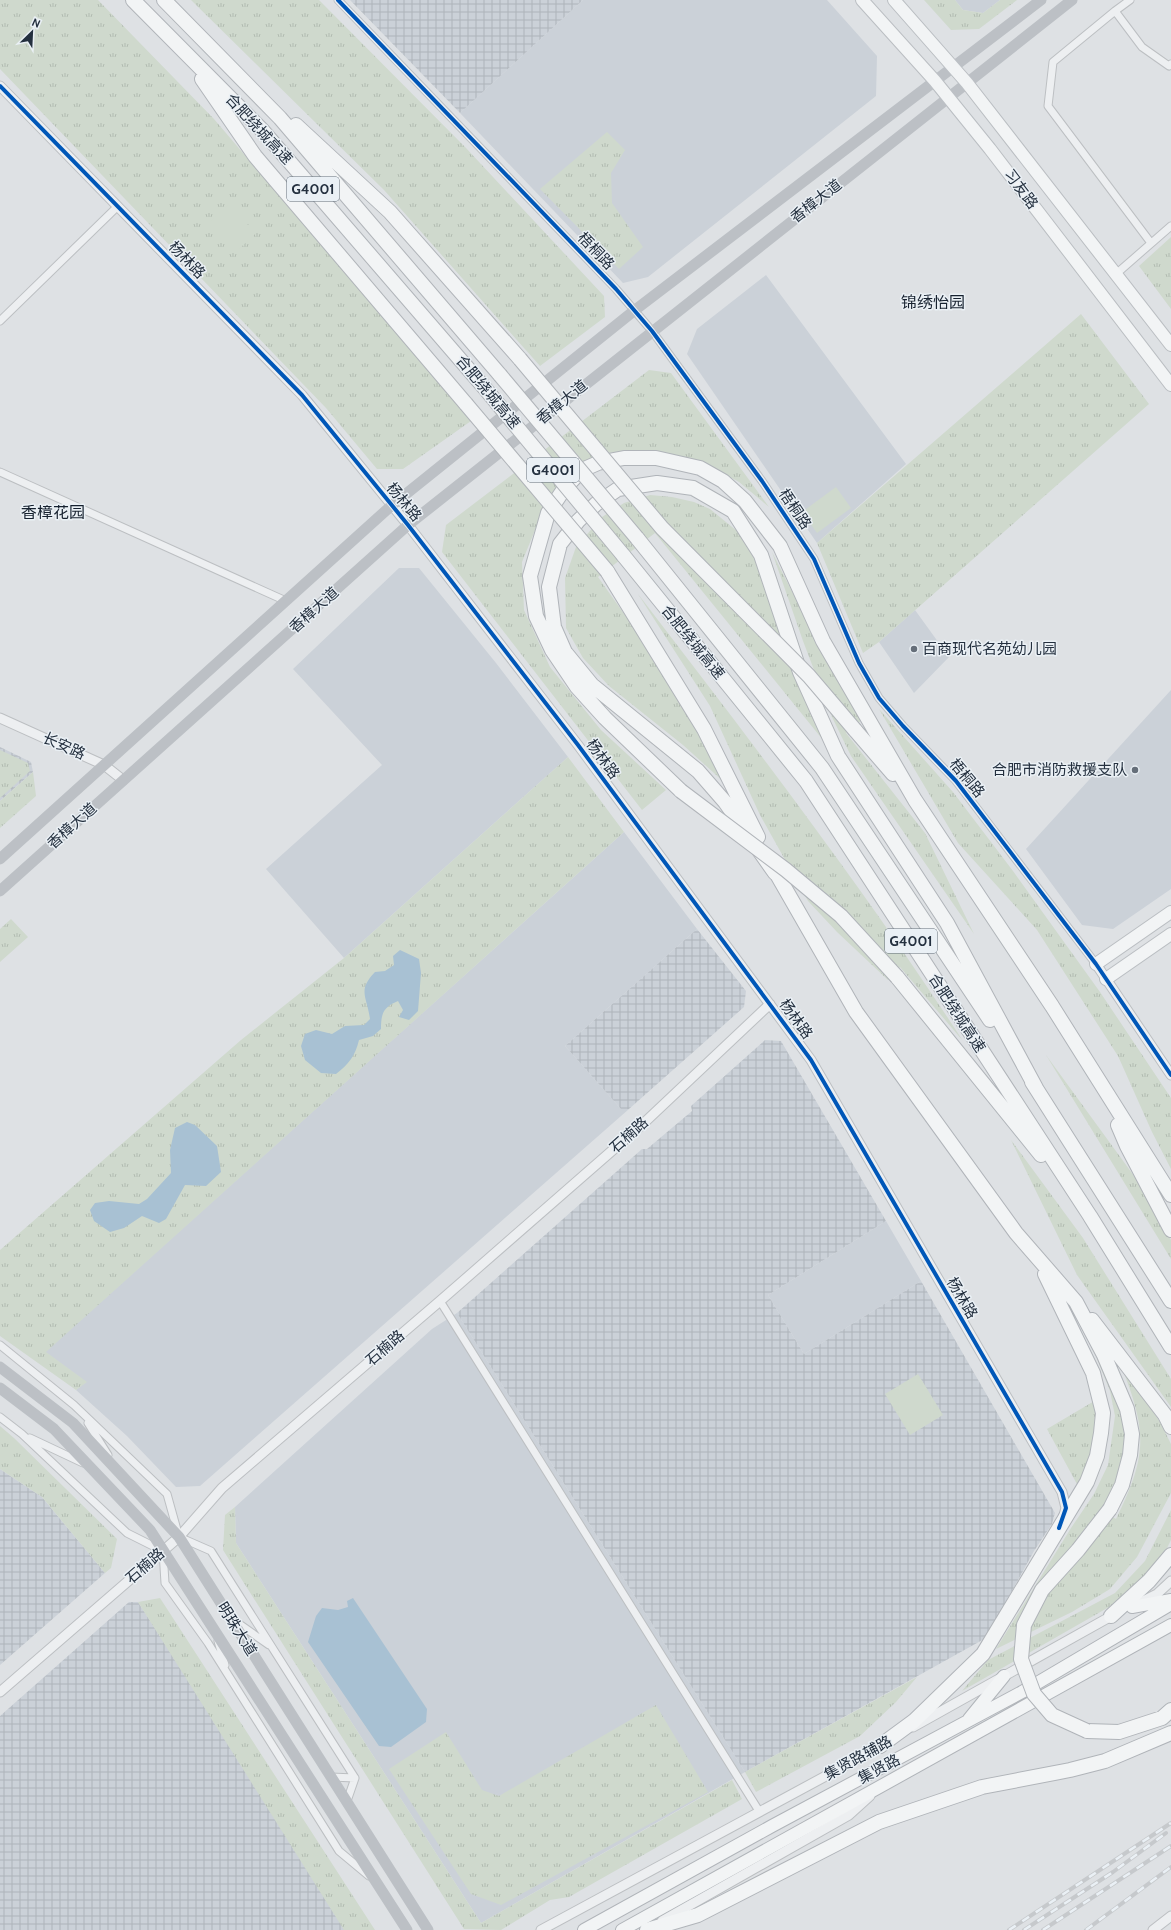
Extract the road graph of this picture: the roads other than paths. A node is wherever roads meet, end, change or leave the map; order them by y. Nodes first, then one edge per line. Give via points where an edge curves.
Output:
1 (133, 0) edge
2 (164, 0) edge
3 (338, 0) edge
4 (862, 0) edge
5 (894, 0) edge
6 (1041, 0) edge
7 (1072, 0) edge
8 (1130, 0) edge
9 (1115, 11) junction
10 (201, 37) junction
11 (183, 51) junction
12 (1171, 64) edge
13 (954, 66) junction
14 (935, 81) junction
15 (967, 82) junction
16 (0, 86) edge
17 (949, 97) junction
18 (118, 206) junction
19 (1171, 226) edge
20 (1151, 243) junction
21 (1116, 274) junction
22 (635, 310) junction
23 (0, 321) edge
24 (652, 331) junction
25 (1171, 345) edge
26 (1171, 385) edge
27 (0, 472) edge
28 (391, 506) junction
29 (408, 525) junction
30 (286, 601) junction
31 (0, 718) edge
32 (104, 765) junction
33 (124, 780) junction
34 (916, 800) junction
35 (0, 858) edge
36 (775, 872) junction
37 (0, 891) edge
38 (1171, 912) edge
39 (1171, 934) edge
40 (1096, 964) junction
41 (1106, 979) junction
42 (770, 1004) junction
43 (1171, 1075) edge
44 (1036, 1088) junction
45 (1104, 1091) junction
46 (1171, 1195) edge
47 (1090, 1216) junction
48 (1171, 1230) edge
49 (1036, 1255) junction
50 (440, 1301) junction
51 (1171, 1301) edge
52 (1076, 1302) junction
53 (0, 1345) edge
54 (1171, 1347) edge
55 (0, 1367) edge
56 (0, 1388) edge
57 (82, 1413) junction
58 (0, 1417) edge
59 (1171, 1427) edge
60 (22, 1434) junction
61 (90, 1467) junction
62 (118, 1472) junction
63 (1060, 1528) junction
64 (179, 1537) junction
65 (163, 1551) junction
66 (1171, 1555) edge
67 (1171, 1581) edge
68 (1171, 1600) edge
69 (1171, 1604) edge
70 (1132, 1606) junction
71 (1111, 1616) junction
72 (230, 1617) junction
73 (1171, 1625) edge
74 (214, 1629) junction
75 (272, 1648) junction
76 (229, 1676) junction
77 (1004, 1676) junction
78 (0, 1692) edge
79 (1171, 1710) edge
80 (966, 1723) junction
81 (1171, 1734) edge
82 (880, 1746) junction
83 (331, 1777) junction
84 (355, 1778) junction
85 (884, 1785) junction
86 (347, 1801) junction
87 (759, 1811) junction
88 (376, 1881) junction
89 (1171, 1916) edge
90 (625, 1928) edge
91 (407, 1930) edge
92 (428, 1930) edge
93 (541, 1930) edge
94 (584, 1930) edge
95 (647, 1930) edge
96 (1153, 1930) edge

1 - 11 highway, 合肥绕城高速 / G4001
2 - 10 highway, 合肥绕城高速 / G4001
3 - 22 street, 梧桐路
4 - 14 main road, 习友路
5 - 13 main road, 习友路
6 - 13 main road, 香樟大道
7 - 15 main road, 香樟大道
8 - 9 street
9 - 12 street via 1142,47 1169,66
9 - 20 street via 1053,62 1048,106
10 - 34 highway, bridge via 390,212 520,359 662,528 809,676
10 - 44 highway, 合肥绕城高速 / G4001, bridge via 280,118 500,375 637,538 822,768
11 - 36 highway, bridge via 255,156 607,571 704,729
11 - 47 highway, 合肥绕城高速 / G4001, bridge via 263,131 483,386 806,781
13 - 14 main road, 香樟大道
13 - 15 main road, 习友路
14 - 17 main road, 习友路
14 - 22 main road, 香樟大道
15 - 17 main road, 香樟大道
15 - 21 main road, 习友路
16 - 18 street, 杨林路
17 - 24 main road, 香樟大道
17 - 26 main road, 习友路
18 - 23 street
18 - 28 street, 杨林路 via 302,395
19 - 20 street
20 - 21 street
21 - 25 main road, 习友路
22 - 24 street, 梧桐路
22 - 28 main road, 香樟大道
24 - 29 main road, 香樟大道
24 - 40 street, 梧桐路 via 762,480 814,559 859,663 879,698 956,781
27 - 30 street
28 - 29 street, 杨林路
28 - 30 main road, 香樟大道
29 - 33 main road, 香樟大道
29 - 42 street, 杨林路 via 578,745
30 - 32 main road, 香樟大道
31 - 32 street, 长安路
32 - 33 street, 长安路
32 - 35 main road, 香樟大道
33 - 37 main road, 香樟大道
34 - 45 highway via 1052,1006
34 - 47 highway, bridge via 824,640 780,546 745,501 723,481 700,468 656,458 624,458 582,470 564,489 548,513 530,576 536,616 552,650 578,687 605,718 681,791 786,870 840,916 897,977
36 - 44 highway via 725,802 698,772 592,685 565,652 554,627 549,587 560,544 578,521 596,504 618,489 657,483 693,488 732,511 761,555 800,672 838,756 947,923
36 - 49 highway via 856,1012 1016,1233
38 - 40 main road
39 - 41 main road
40 - 41 street, 梧桐路
41 - 43 street, 梧桐路
42 - 50 street, 石楠路 via 646,1121
42 - 63 street, 杨林路 via 811,1060 1062,1492 1066,1508
44 - 51 highway, 合肥绕城高速 / G4001
45 - 46 highway
45 - 48 highway via 1127,1146
47 - 54 highway, 合肥绕城高速 / G4001
49 - 52 highway
49 - 63 highway via 1093,1374 1103,1413 1092,1469
50 - 64 street, 石楠路 via 222,1488
50 - 87 street
52 - 59 highway via 1104,1334
52 - 79 highway, bridge via 1104,1355 1127,1409 1132,1434 1130,1455 1122,1485 1110,1509 1042,1590 1024,1625 1021,1659 1034,1694 1052,1715 1087,1731 1119,1732 1162,1718
53 - 57 street
55 - 62 main road, 明珠大道 via 73,1423
56 - 61 main road, 明珠大道 via 54,1429
57 - 62 street
57 - 64 street via 167,1494
58 - 60 street
60 - 61 street
60 - 65 street via 127,1534
61 - 65 main road, 明珠大道 via 150,1530
62 - 64 main road, 明珠大道
63 - 82 highway via 982,1654 914,1721
64 - 65 street, 石楠路
64 - 72 main road, 明珠大道
64 - 75 street via 211,1551
65 - 74 main road, 明珠大道
65 - 76 street via 165,1583
65 - 78 street, 石楠路
66 - 71 highway via 1149,1581
67 - 70 street, 集贤路辅路 via 1157,1594
68 - 70 main road
69 - 80 main road, 集贤路
70 - 71 street, 集贤路辅路
71 - 77 street, 集贤路辅路
72 - 75 street
72 - 83 main road, 明珠大道
73 - 85 main road, 集贤路
74 - 76 street
74 - 88 main road, 明珠大道
75 - 84 street
76 - 88 street via 339,1851
77 - 80 main road
77 - 82 street, 集贤路辅路
80 - 94 main road, 集贤路
81 - 95 highway via 1106,1761 982,1786 879,1822 698,1915
82 - 87 street, 集贤路辅路
83 - 84 street
83 - 86 main road, 明珠大道
84 - 86 street
85 - 90 main road, 集贤路
85 - 95 street via 849,1815
86 - 92 main road, 明珠大道
87 - 93 street, 集贤路辅路
88 - 91 main road, 明珠大道
89 - 96 street

